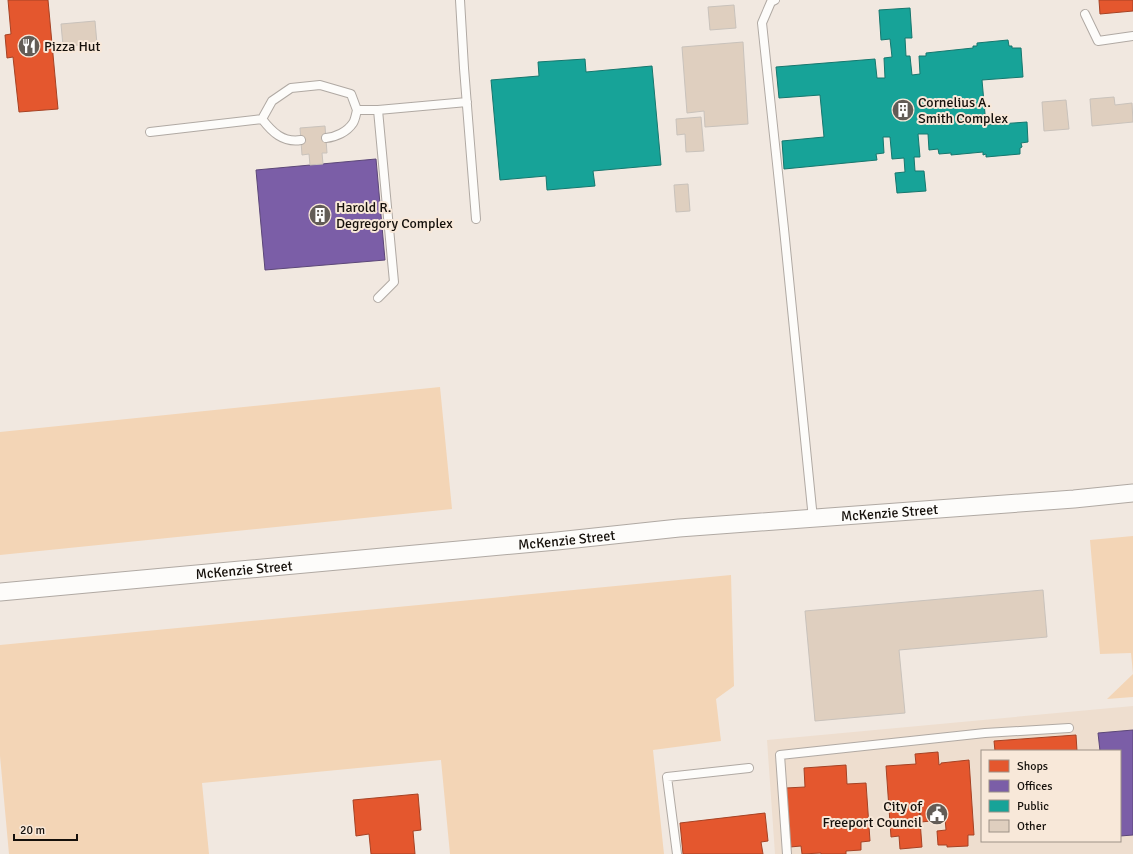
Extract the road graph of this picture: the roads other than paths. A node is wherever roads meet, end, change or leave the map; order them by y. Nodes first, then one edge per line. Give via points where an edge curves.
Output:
1 (460, 0) edge
2 (775, 0) edge
3 (1085, 14) dead end
4 (1133, 36) edge
5 (467, 102) junction
6 (358, 110) junction
7 (378, 110) junction
8 (262, 119) junction
9 (150, 132) dead end
10 (326, 138) dead end
11 (301, 140) dead end
12 (476, 219) dead end
13 (378, 298) dead end
14 (1133, 493) edge
15 (813, 519) junction
16 (0, 592) edge
17 (1069, 728) dead end
18 (749, 768) dead end
19 (677, 854) edge
20 (787, 854) edge

1 - 5 lane
2 - 15 lane via 771,2 762,23
3 - 4 lane via 1098,41
5 - 7 lane
5 - 12 lane
6 - 7 lane
6 - 8 lane via 351,94 320,85 290,88 272,101
6 - 10 lane via 352,124 343,132
7 - 13 lane via 394,282
8 - 9 lane
8 - 11 lane via 279,137
14 - 15 street, McKenzie Street
15 - 16 street, McKenzie Street via 679,528
17 - 20 lane via 985,733 780,755
18 - 19 lane via 667,777

